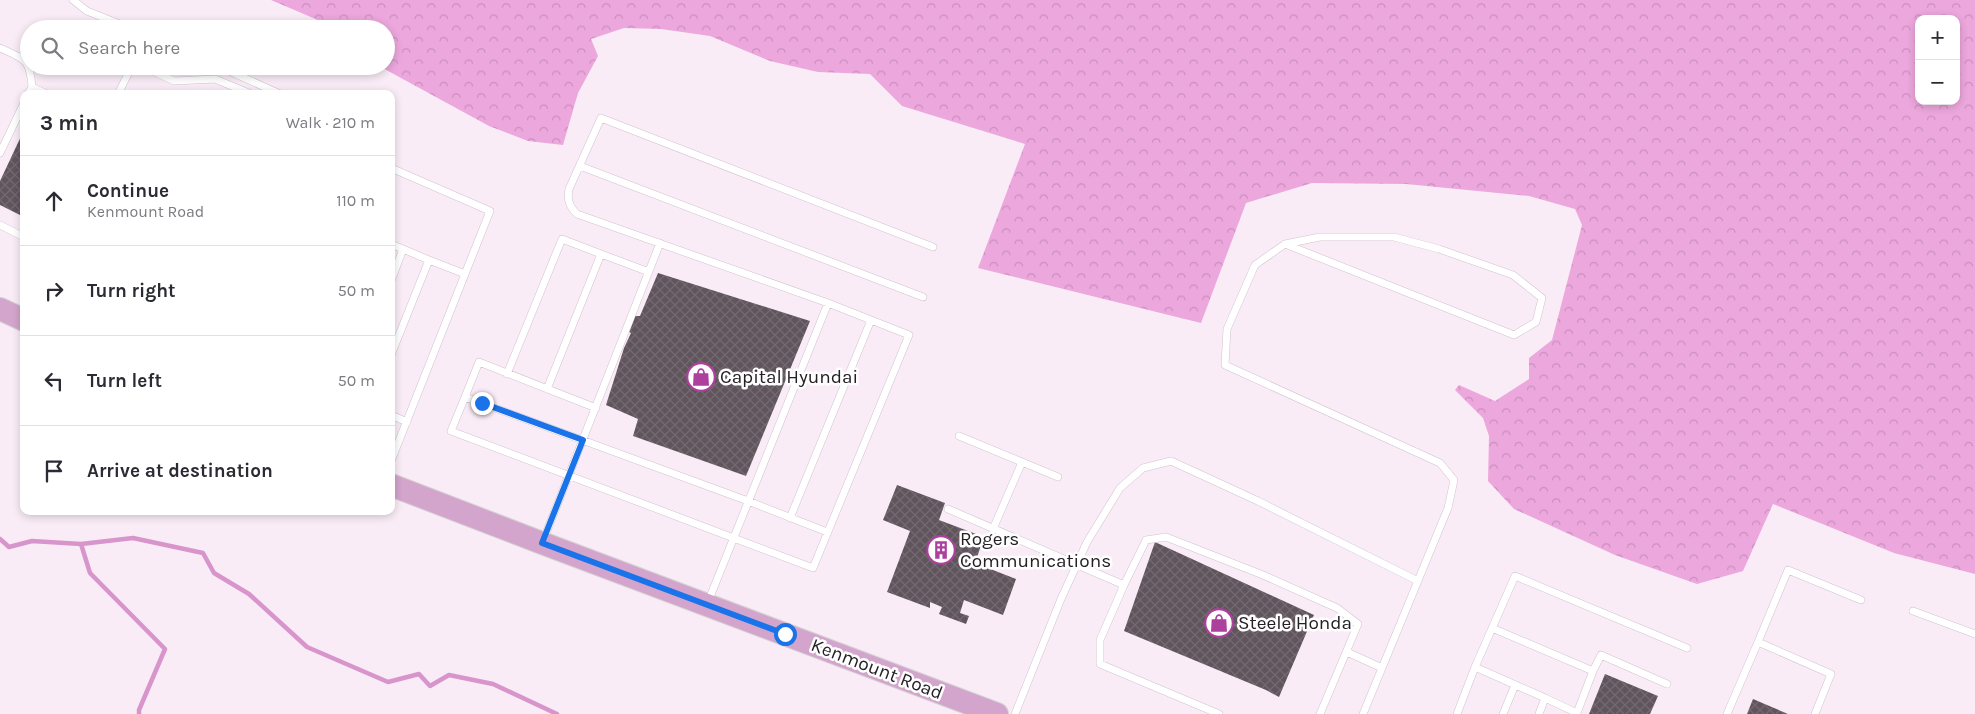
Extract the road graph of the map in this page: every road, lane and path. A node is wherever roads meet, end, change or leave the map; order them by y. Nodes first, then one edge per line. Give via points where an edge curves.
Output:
1 (72, 0) edge
2 (110, 20) edge
3 (0, 48) edge
4 (20, 57) edge
5 (30, 75) edge
6 (128, 75) edge
7 (161, 75) edge
8 (238, 75) edge
9 (30, 90) edge
10 (120, 90) edge
11 (241, 90) edge
12 (271, 90) edge
13 (20, 111) edge
14 (0, 153) edge
15 (580, 166) junction
16 (395, 170) edge
17 (0, 225) edge
18 (20, 235) edge
19 (660, 243) junction
20 (1285, 244) junction
21 (395, 246) edge
22 (933, 247) dead end
23 (403, 249) junction
24 (601, 254) junction
25 (429, 260) junction
26 (395, 270) edge
27 (649, 272) junction
28 (464, 274) junction
29 (923, 297) dead end
30 (828, 303) junction
31 (0, 309) edge
32 (20, 318) edge
33 (871, 320) junction
34 (395, 345) edge
35 (508, 374) junction
36 (547, 389) junction
37 (465, 397) junction
38 (596, 408) junction
39 (395, 417) edge
40 (407, 422) junction
41 (959, 436) dead end
42 (583, 440) junction
43 (395, 451) edge
44 (1022, 462) junction
45 (569, 477) junction
46 (1058, 477) dead end
47 (395, 487) edge
48 (748, 501) junction
49 (948, 509) dead end
50 (790, 518) junction
51 (993, 529) junction
52 (827, 532) junction
53 (734, 538) junction
54 (542, 543) junction
55 (1076, 565) junction
56 (1418, 581) junction
57 (1124, 585) junction
58 (1861, 600) dead end
59 (706, 605) junction
60 (1913, 611) dead end
61 (1492, 628) junction
62 (1975, 634) edge
63 (1758, 642) junction
64 (1687, 648) dead end
65 (1347, 652) junction
66 (1475, 667) junction
67 (1382, 668) junction
68 (1593, 671) junction
69 (1515, 684) junction
70 (1668, 684) dead end
71 (1545, 698) junction
72 (1577, 713) edge
73 (998, 714) edge
74 (1015, 714) edge
75 (1219, 714) edge
76 (1320, 714) edge
77 (1363, 714) edge
78 (1457, 714) edge
79 (1503, 714) edge
80 (1539, 714) edge
81 (1727, 714) edge
82 (1815, 714) edge

1 - 2 lane via 87,11
3 - 4 lane
5 - 9 lane
6 - 10 lane
7 - 11 lane via 174,81 215,79
8 - 12 lane
13 - 14 lane
15 - 19 lane via 568,197 570,207 577,214
15 - 22 lane via 601,118
15 - 29 lane
16 - 28 lane via 490,211
17 - 18 lane
19 - 27 lane
19 - 30 lane
20 - 20 lane via 1514,335 1536,322 1542,298 1513,275 1439,250 1394,237 1320,236
20 - 56 lane via 1255,265 1226,329 1225,365 1440,462 1454,480 1448,508
21 - 23 lane
23 - 25 lane
23 - 26 lane
24 - 27 lane
24 - 35 lane via 562,239
24 - 36 lane
25 - 28 lane
25 - 34 lane
27 - 38 lane
28 - 40 lane
30 - 33 lane
30 - 48 lane
31 - 32 main road
33 - 50 lane
33 - 52 lane via 909,335
35 - 36 lane
35 - 37 lane via 479,362
36 - 38 lane
37 - 42 lane
37 - 45 lane via 451,431
38 - 42 lane
39 - 40 lane
40 - 43 lane
41 - 44 lane
42 - 45 lane
42 - 48 lane
44 - 46 lane
44 - 51 lane
45 - 53 lane
45 - 54 lane
47 - 54 main road, Kenmount Road
48 - 50 lane
48 - 53 lane
49 - 51 lane
50 - 52 lane
51 - 55 lane
52 - 53 lane via 813,568
53 - 59 lane
54 - 59 main road, Kenmount Road
55 - 56 lane via 1120,488 1143,468 1171,461
55 - 57 lane
55 - 74 lane
56 - 67 lane
57 - 65 lane via 1146,540 1166,536 1337,608 1358,624
57 - 75 lane via 1100,640 1100,664
58 - 63 lane via 1788,570
59 - 73 main road, Kenmount Road
60 - 62 lane
61 - 64 lane via 1515,576
61 - 66 lane
61 - 68 lane
63 - 81 lane
63 - 82 lane via 1831,674
65 - 67 lane
65 - 76 lane
66 - 69 lane
66 - 78 lane
67 - 77 lane
68 - 70 lane via 1601,656
68 - 72 lane
69 - 71 lane
69 - 79 lane
71 - 72 lane
71 - 80 lane

